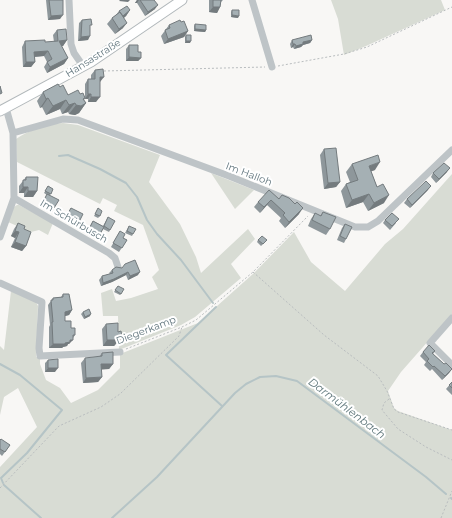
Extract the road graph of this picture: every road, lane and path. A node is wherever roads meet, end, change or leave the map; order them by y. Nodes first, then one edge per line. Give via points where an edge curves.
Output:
1 (68, 0) edge
2 (182, 0) edge
3 (252, 0) edge
4 (452, 7) edge
5 (450, 8) dead end
6 (83, 66) junction
7 (272, 67) dead end
8 (3, 109) edge
9 (14, 133) junction
10 (452, 150) edge
11 (14, 198) junction
12 (314, 210) junction
13 (0, 237) edge
14 (118, 267) edge
15 (253, 272) junction
16 (0, 283) edge
17 (452, 318) edge
18 (182, 327) junction
19 (120, 352) joint
20 (452, 364) edge
21 (389, 398) junction
22 (452, 430) edge
23 (452, 460) edge
24 (0, 488) edge
25 (452, 491) edge
26 (441, 518) edge

1 - 6 street via 71,44
2 - 6 main road, Hansastraße
3 - 7 street
4 - 5 path
6 - 8 main road, Hansastraße
8 - 9 street
9 - 11 street
9 - 12 street, Im Halloh via 63,120 78,120
10 - 12 street, Im Halloh via 378,221 368,227 355,227
11 - 13 street
11 - 14 street, Im Schürbusch via 109,252 115,258
12 - 15 path, Diegerkamp
15 - 18 path, Diegerkamp via 196,320
15 - 21 path via 324,335 378,376
16 - 19 street, Diegerkamp via 42,302 40,356
17 - 20 street via 430,343
18 - 19 path, Diegerkamp
18 - 24 path via 179,336 120,394 101,407 58,426
21 - 22 path via 398,412
21 - 23 path via 382,410 398,429
25 - 26 path

